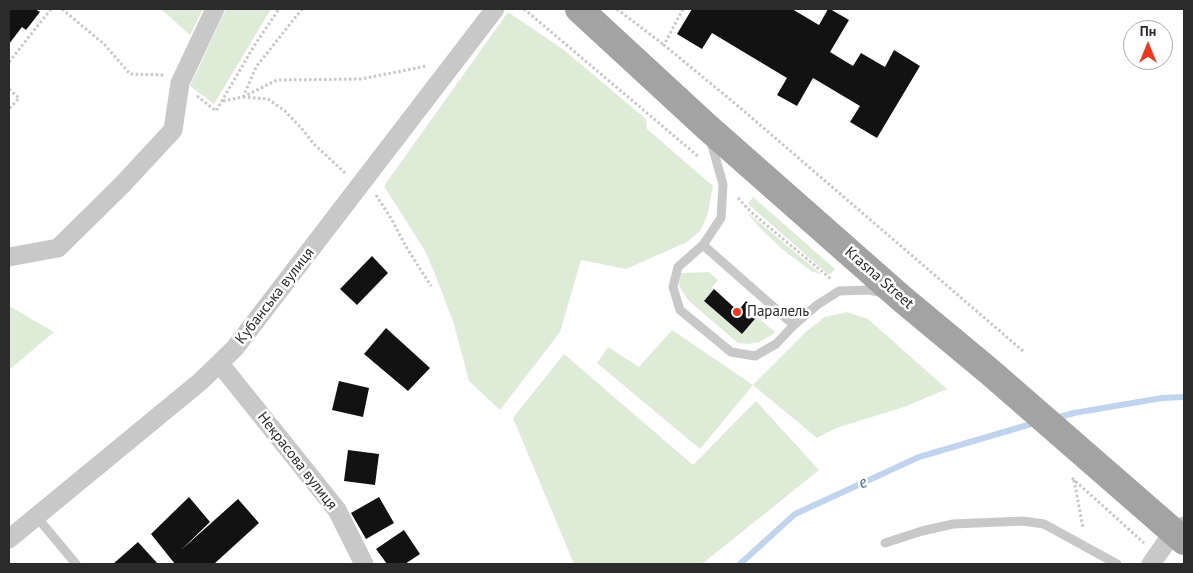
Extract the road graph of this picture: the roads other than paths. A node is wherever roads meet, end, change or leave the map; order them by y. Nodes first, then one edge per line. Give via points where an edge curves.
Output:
1 (215, 9) edge
2 (495, 9) edge
3 (579, 9) edge
4 (707, 127) junction
5 (703, 245) junction
6 (9, 257) edge
7 (901, 298) junction
8 (794, 325) junction
9 (220, 364) junction
10 (36, 516) junction
11 (1181, 533) edge
12 (9, 539) edge
13 (885, 543) dead end
14 (1154, 560) edge
15 (76, 564) edge
16 (364, 564) edge
17 (1117, 564) edge

1 - 6 street via 180,83 173,130 58,248
2 - 9 street, Кубанська вулиця
3 - 4 main road, Krasna Street
4 - 5 lane via 722,180 721,218
4 - 7 main road, Krasna Street
5 - 8 lane
5 - 8 lane via 678,267 673,287 680,310 731,352 755,356 776,344
7 - 8 lane via 869,290 839,291
7 - 11 main road, Krasna Street
9 - 10 street, Кубанська вулиця
9 - 16 street, Некрасова вулиця via 337,510
10 - 12 street, Кубанська вулиця
10 - 15 lane
11 - 14 street
13 - 17 lane via 953,524 1023,520 1044,524

